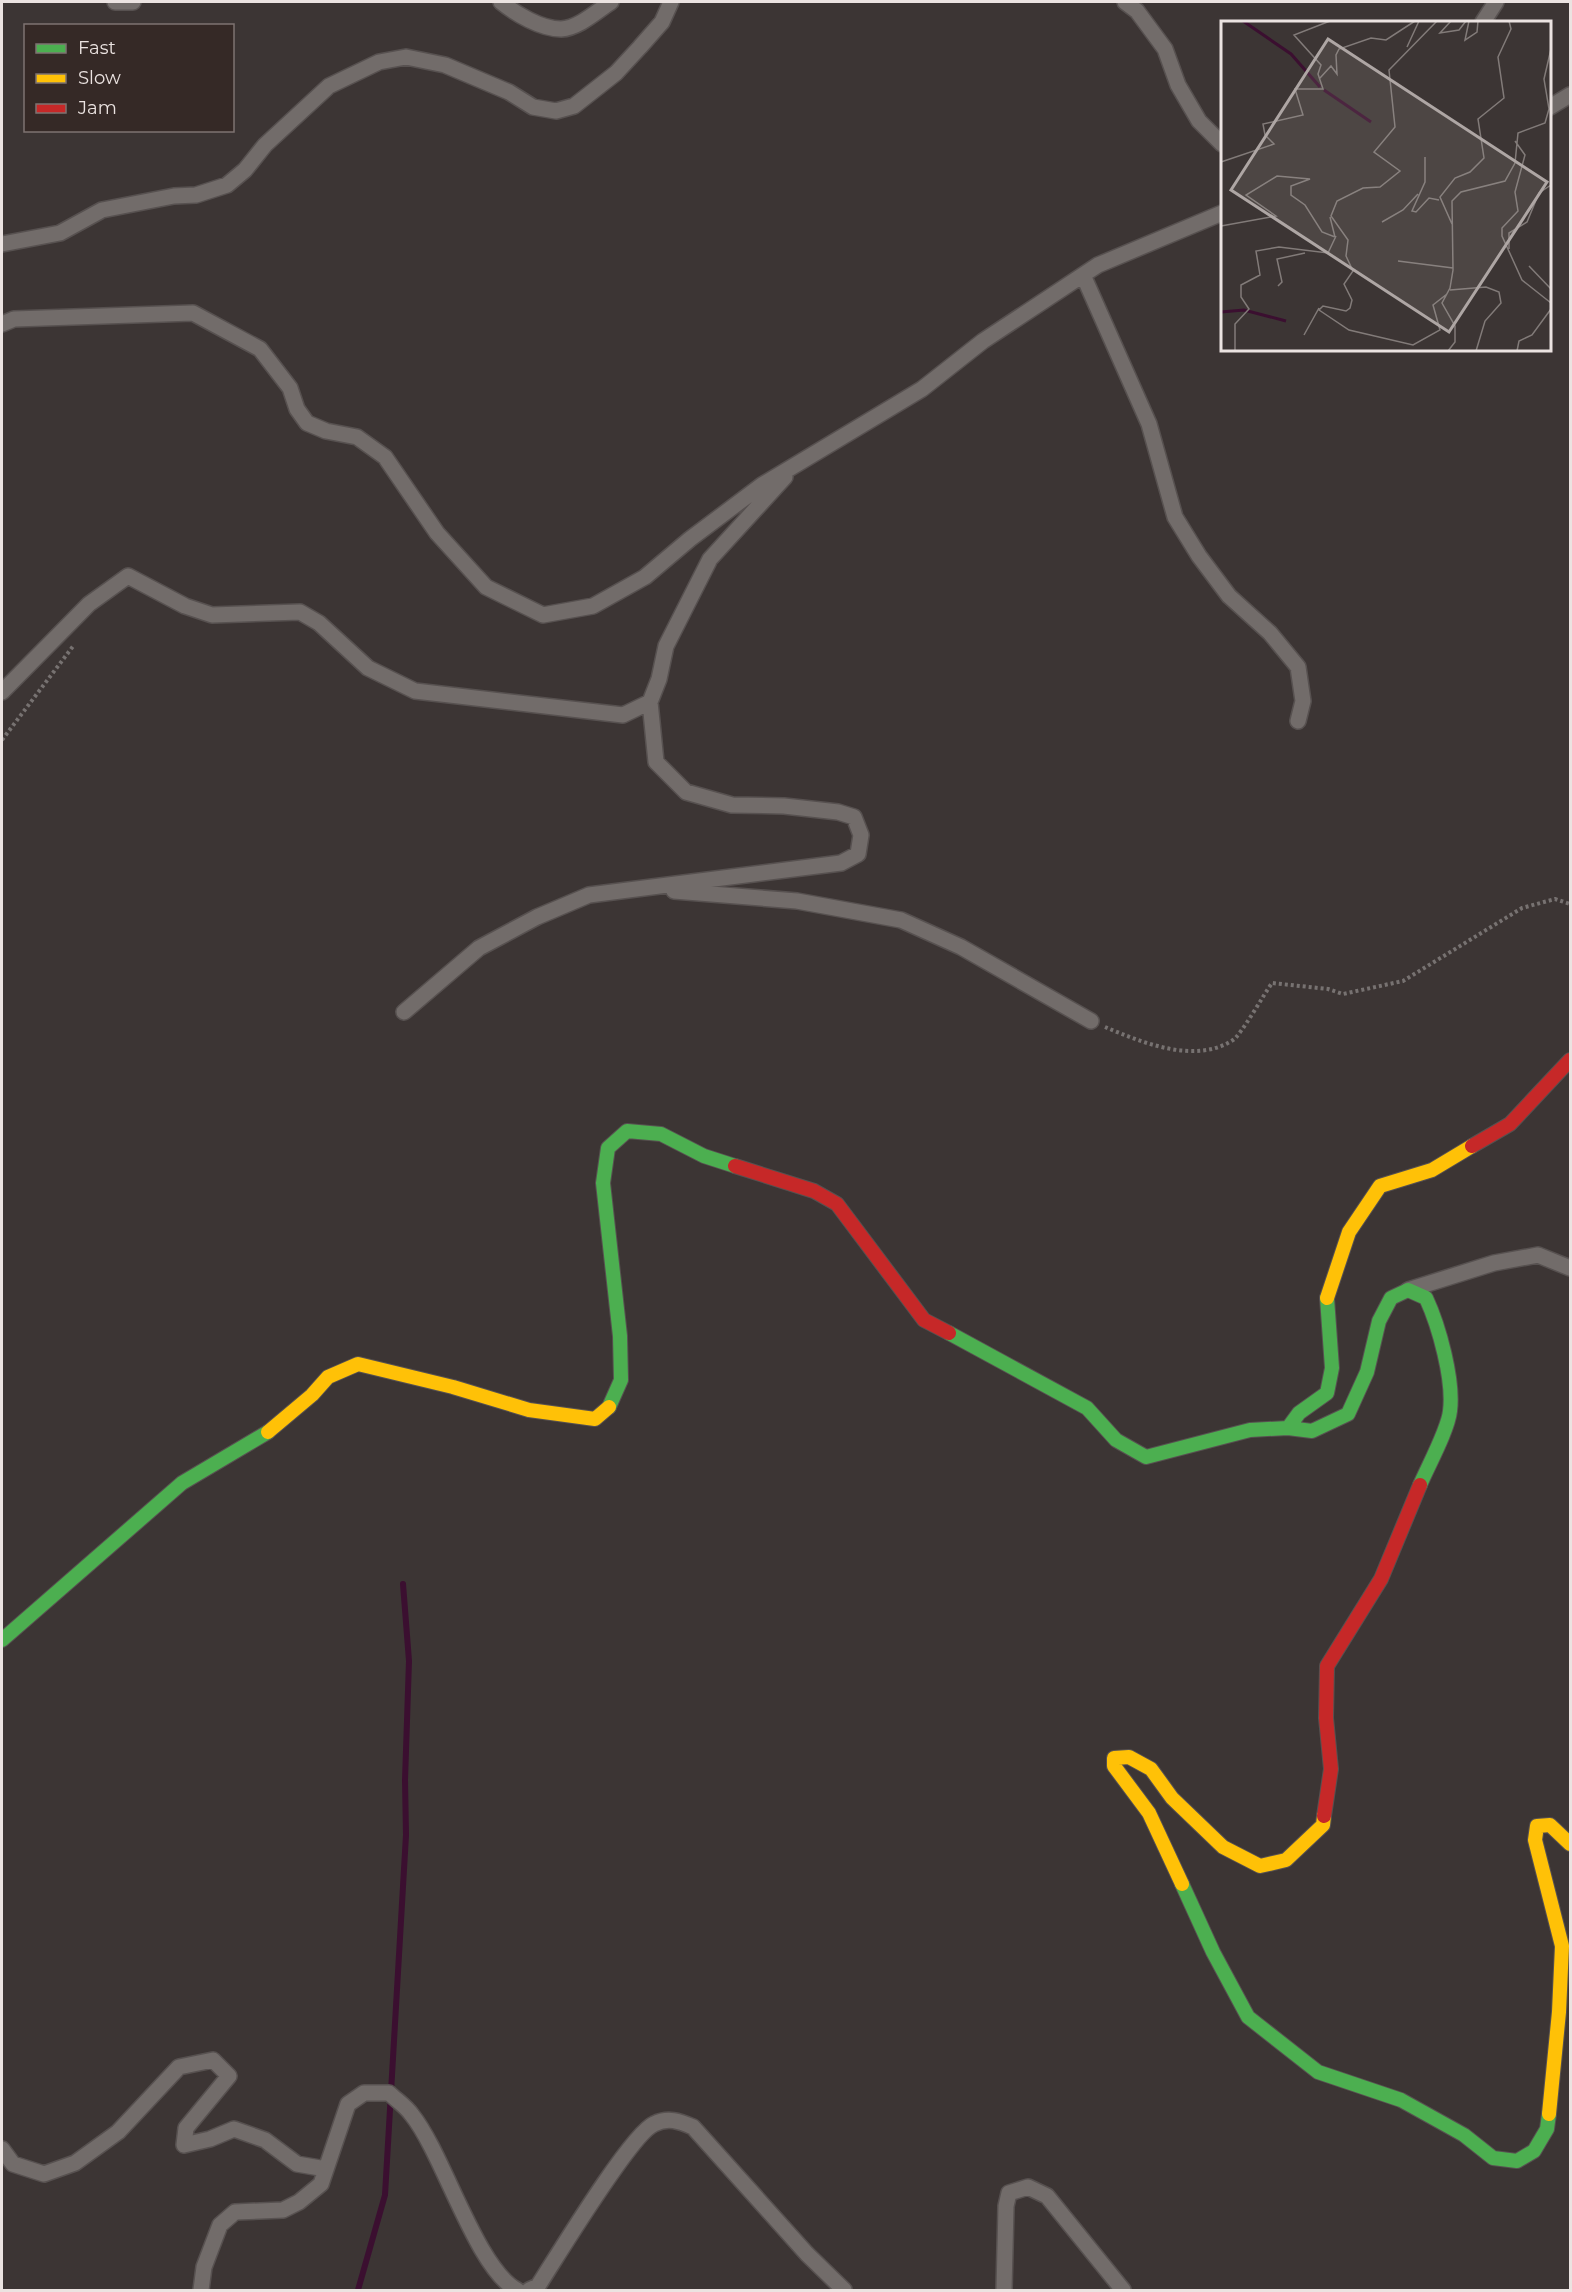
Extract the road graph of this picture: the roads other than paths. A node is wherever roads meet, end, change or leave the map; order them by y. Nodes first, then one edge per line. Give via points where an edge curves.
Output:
1 (115, 2) edge
2 (133, 2) edge
3 (501, 2) edge
4 (611, 2) edge
5 (672, 2) edge
6 (1125, 2) edge
7 (1496, 2) edge
8 (1484, 21) edge
9 (1570, 95) edge
10 (1551, 106) edge
11 (1221, 143) edge
12 (1221, 213) edge
13 (2, 244) edge
14 (1083, 275) junction
15 (2, 324) edge
16 (797, 463) junction
17 (2, 692) edge
18 (650, 702) junction
19 (1298, 721) dead end
20 (641, 889) junction
21 (404, 1012) dead end
22 (1091, 1021) road end
23 (1570, 1060) edge
24 (1570, 1268) edge
25 (1408, 1290) junction
26 (1288, 1428) junction
27 (2, 1640) edge
28 (1570, 1844) edge
29 (2, 2149) edge
30 (326, 2169) junction
31 (201, 2290) edge
32 (518, 2290) edge
33 (529, 2290) edge
34 (844, 2290) edge
35 (1004, 2290) edge
36 (1123, 2290) edge

1 - 2 street
3 - 4 street via 519,17 561,29 585,20
5 - 13 street via 662,22 616,73 574,106 556,111 533,107 445,65 406,57 379,62 328,86 227,185 196,195 102,210 60,233
6 - 11 street via 1137,11 1165,49 1178,85 1198,121
7 - 8 street
9 - 10 street
12 - 14 street via 1098,265
14 - 16 street via 983,341 922,389
14 - 19 street via 1149,424 1175,517 1229,596 1270,633 1298,667 1303,701
15 - 16 street via 15,320 193,314 260,349 290,388 307,423 357,437 385,457 437,533 486,587 543,615 593,606 645,577 762,485
16 - 18 street via 710,559 666,646
17 - 18 street via 89,604 128,576 185,606 212,615 300,612 319,623 368,668 415,691 622,715
18 - 20 street via 656,762 686,792 732,805 838,812 854,817 861,835 858,854 841,863
20 - 21 street via 589,895 537,917 479,948
20 - 22 street via 797,901 901,920 961,947
23 - 26 street via 1510,1124 1432,1170 1380,1186 1363,1208 1348,1232 1327,1295 1332,1368 1327,1393 1299,1413
24 - 25 street via 1538,1255 1494,1263
25 - 26 street via 1391,1298 1379,1321 1367,1372 1348,1414 1312,1431
25 - 28 street via 1426,1298 1437,1321 1450,1412 1381,1579 1327,1666 1326,1718 1331,1769 1323,1825 1286,1860 1260,1866 1223,1847 1172,1798 1151,1769 1129,1757 1114,1758 1114,1766 1149,1813 1213,1952 1248,2017 1318,2072 1401,2100 1464,2135 1492,2158 1517,2161 1534,2151 1547,2128 1562,1946 1535,1840 1537,1826 1550,1825
26 - 27 street via 1250,1430 1146,1457 1116,1440 1087,1408 924,1320 837,1204 814,1191 704,1156 661,1134 627,1131 608,1148 603,1183 620,1336 621,1380 608,1410 595,1419 529,1410 358,1364 328,1377 262,1437 182,1483
29 - 30 street via 13,2164 44,2174 75,2163 118,2132 179,2067 213,2060 229,2076 186,2128 184,2145 234,2129 265,2140 297,2164
30 - 31 street via 321,2184 299,2202 283,2210 236,2212 220,2225 204,2267
30 - 32 street via 348,2104 364,2092 389,2092 412,2115 504,2283
33 - 34 street via 538,2286 630,2147 652,2124 674,2119 693,2127
35 - 36 street via 1006,2206 1010,2193 1028,2187 1047,2196

